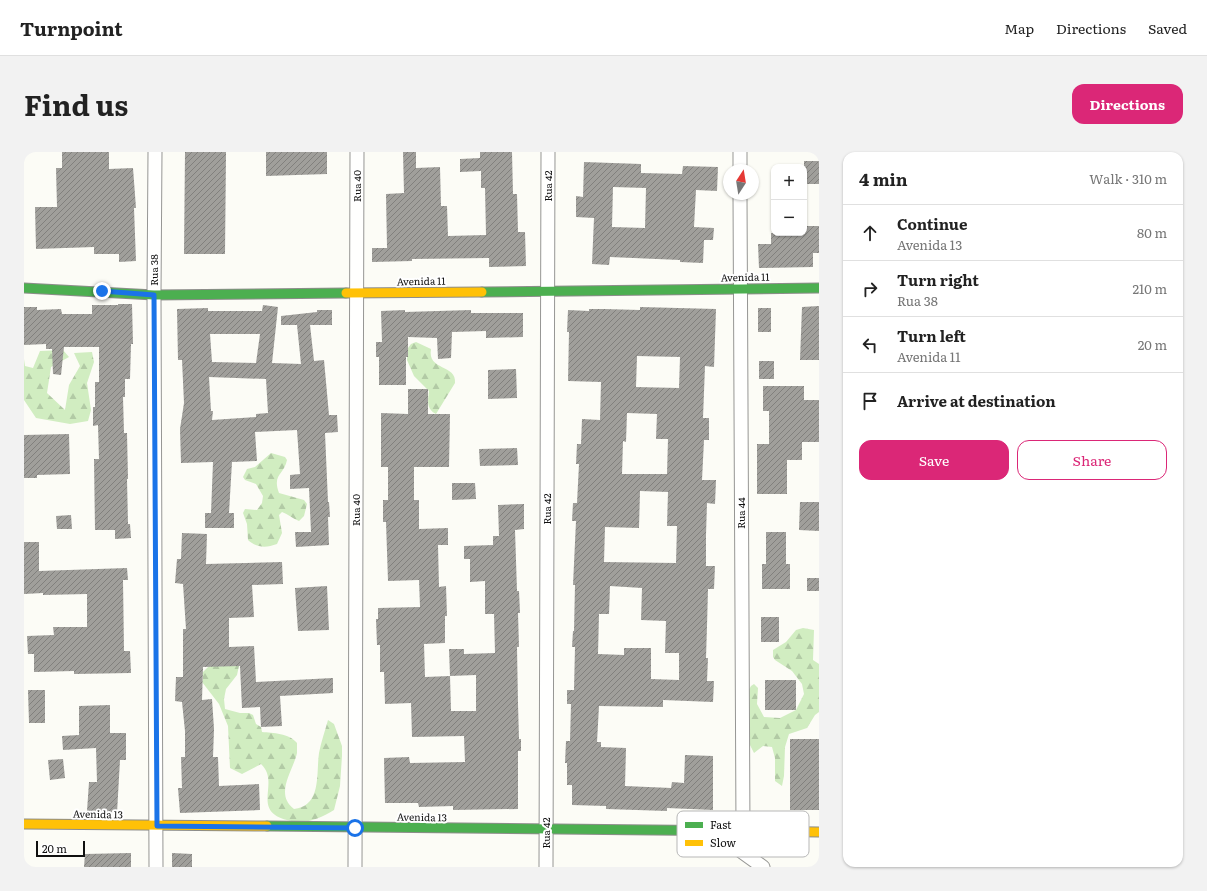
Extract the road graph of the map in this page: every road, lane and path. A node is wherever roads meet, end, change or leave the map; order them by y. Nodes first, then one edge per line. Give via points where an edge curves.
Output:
1 (155, 152) edge
2 (357, 152) edge
3 (548, 152) edge
4 (740, 152) edge
5 (740, 164) edge
6 (740, 200) edge
7 (24, 288) edge
8 (740, 288) junction
9 (819, 288) edge
10 (547, 290) junction
11 (357, 292) junction
12 (154, 295) junction
13 (743, 811) edge
14 (24, 824) edge
15 (157, 826) junction
16 (355, 828) junction
17 (546, 829) junction
18 (677, 831) edge
19 (809, 832) edge
20 (819, 832) edge
21 (749, 857) edge
22 (156, 867) edge
23 (354, 867) edge
24 (546, 867) edge
25 (763, 867) edge

1 - 12 street, Rua 38
2 - 11 street, Rua 40
3 - 10 street, Rua 42
4 - 5 street
6 - 8 street, Rua 44
7 - 12 street, Avenida 11
8 - 9 street, Avenida 11
8 - 10 street, Avenida 11
8 - 13 street, Rua 44
10 - 11 street, Avenida 11
10 - 17 street, Rua 42
11 - 12 street, Avenida 11
11 - 16 street, Rua 40
12 - 15 street, Rua 38
14 - 15 street, Avenida 13
15 - 16 street, Avenida 13
15 - 22 street, Rua 38
16 - 17 street, Avenida 13
16 - 23 street, Rua 40
17 - 18 street, Avenida 13
17 - 24 street, Rua 42
19 - 20 street, Avenida 13
21 - 25 street

